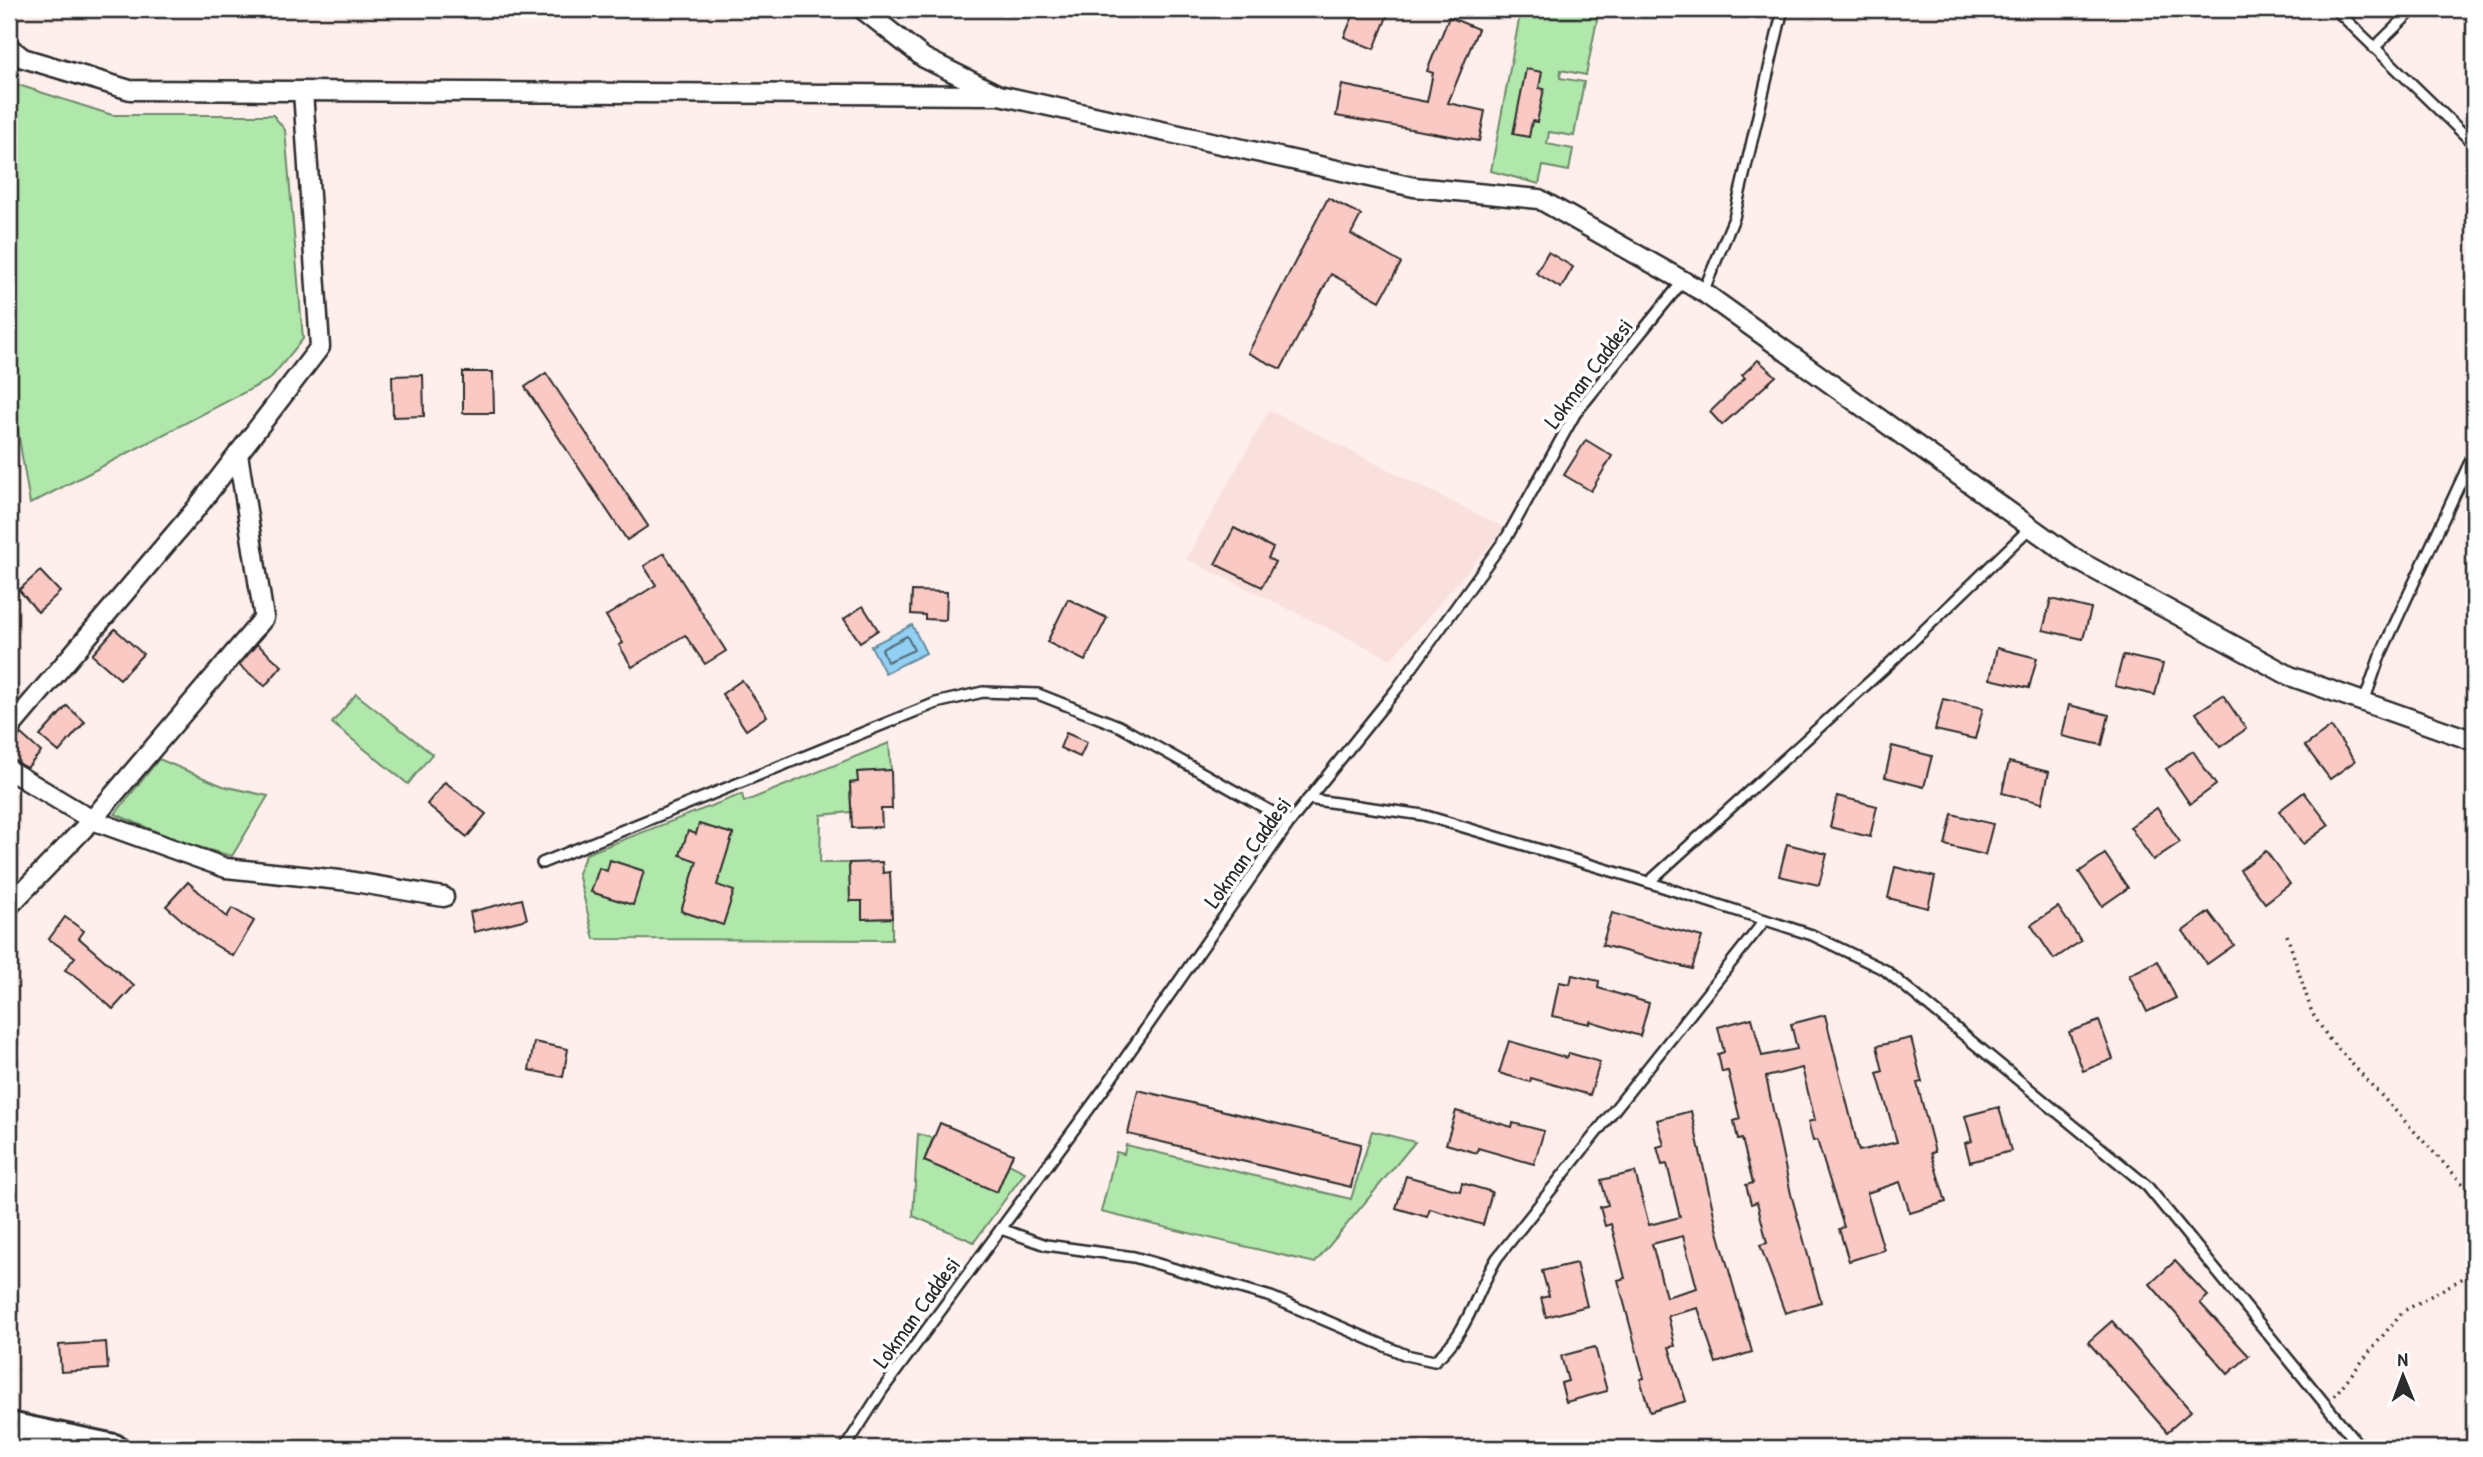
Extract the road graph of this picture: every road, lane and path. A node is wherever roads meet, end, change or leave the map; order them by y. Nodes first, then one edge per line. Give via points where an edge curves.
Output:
1 (862, 9) edge
2 (1783, 9) edge
3 (2335, 9) edge
4 (2414, 9) edge
5 (9, 47) edge
6 (2374, 48) junction
7 (303, 91) junction
8 (999, 95) junction
9 (2474, 144) edge
10 (1683, 281) junction
11 (1703, 292) junction
12 (2474, 453) edge
13 (238, 454) junction
14 (2031, 527) junction
15 (2364, 702) junction
16 (9, 729) edge
17 (2474, 741) edge
18 (9, 770) edge
19 (1308, 799) junction
20 (92, 820) junction
21 (1290, 822) junction
22 (542, 863) dead end
23 (1649, 882) junction
24 (444, 897) dead end
25 (9, 906) edge
26 (1765, 920) junction
27 (2287, 935) dead end
28 (2474, 1196) edge
29 (1001, 1229) junction
30 (2474, 1272) edge
31 (2326, 1405) junction
32 (9, 1426) edge
33 (114, 1448) edge
34 (845, 1448) edge
35 (2361, 1448) edge

1 - 8 street via 924,58
2 - 11 lane via 1734,218
3 - 6 lane
4 - 6 lane
5 - 7 street via 23,58 130,90
6 - 9 lane
7 - 8 street
7 - 13 street via 320,346
8 - 10 street via 1414,187 1539,199
10 - 11 street
10 - 19 lane, Lokman Caddesi via 1575,414 1508,535 1396,690
11 - 14 street
12 - 15 lane via 2380,656
13 - 16 street
13 - 20 street via 264,618
14 - 15 street via 2075,559 2290,676
14 - 23 lane via 1888,666
15 - 17 street
18 - 20 street
19 - 21 lane, Lokman Caddesi
19 - 23 lane via 1423,816
20 - 24 street via 226,869 349,881
20 - 25 street
21 - 22 lane via 1119,726 1038,694 983,692 936,703
21 - 29 lane, Lokman Caddesi
23 - 26 lane
26 - 29 lane via 1497,1258 1451,1347 1434,1361 1406,1354 1271,1297 1134,1257 1046,1245
26 - 31 lane via 1812,934 1885,970 2147,1186
27 - 28 path via 2312,1013 2329,1039
29 - 34 lane, Lokman Caddesi
30 - 31 path via 2402,1312
31 - 35 lane
32 - 33 main road

